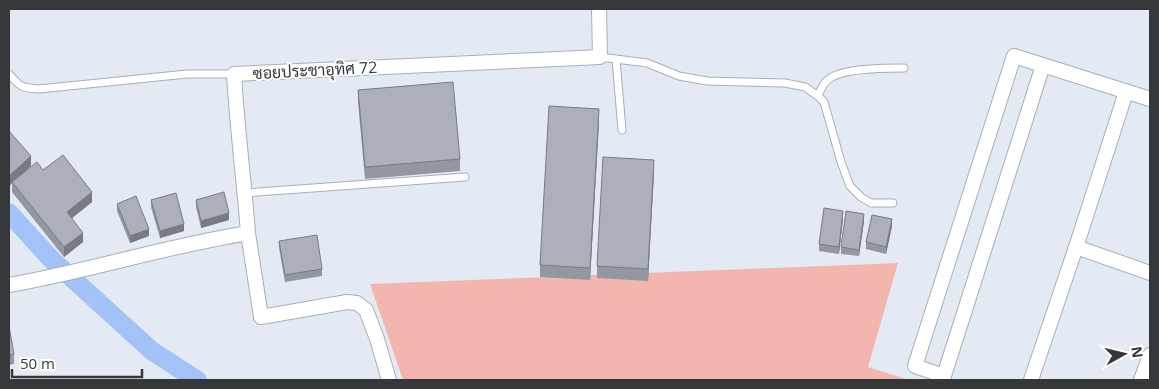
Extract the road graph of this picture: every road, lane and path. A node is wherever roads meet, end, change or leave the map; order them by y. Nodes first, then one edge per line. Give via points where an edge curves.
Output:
1 (599, 9) edge
2 (600, 57) junction
3 (616, 59) junction
4 (1043, 65) junction
5 (904, 68) dead end
6 (9, 74) edge
7 (234, 74) junction
8 (1126, 92) junction
9 (818, 96) junction
10 (1150, 99) edge
11 (622, 130) dead end
12 (465, 177) dead end
13 (245, 193) junction
14 (893, 203) dead end
15 (248, 233) junction
16 (1076, 247) junction
17 (1150, 273) edge
18 (9, 285) edge
19 (1150, 355) edge
20 (389, 380) edge
21 (1031, 380) edge
22 (1141, 380) edge

1 - 2 street
2 - 3 lane
2 - 7 street, ซอยประชาอุทิศ 72
3 - 9 lane via 708,81 785,82
3 - 11 lane
4 - 4 street via 1014,56 914,366 944,376
4 - 8 street
5 - 9 lane via 877,68 832,76
6 - 7 lane via 18,84 39,89 187,74
7 - 13 street, ซอยประชาอุทิศ 72
8 - 10 street
8 - 16 street
9 - 14 lane via 824,102 850,186 871,203
12 - 13 lane
13 - 15 street, ซอยประชาอุทิศ 72
15 - 18 street
15 - 20 street, ซอยประชาอุทิศ 72 via 261,317 357,303 366,310
16 - 17 street
16 - 21 street
19 - 22 street

